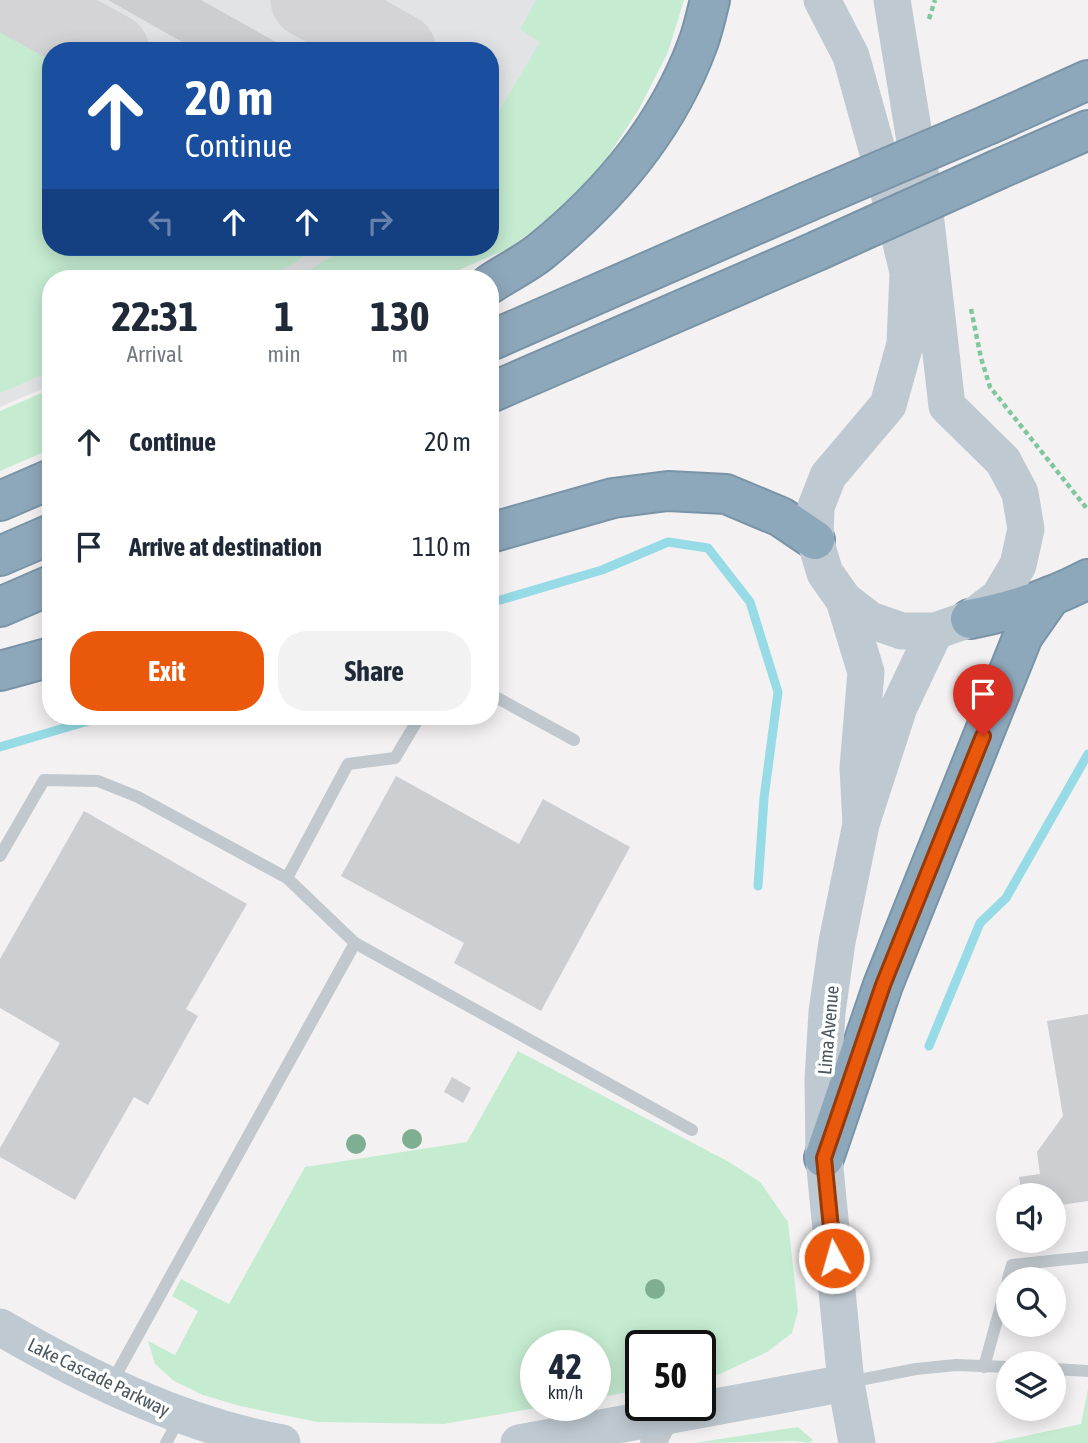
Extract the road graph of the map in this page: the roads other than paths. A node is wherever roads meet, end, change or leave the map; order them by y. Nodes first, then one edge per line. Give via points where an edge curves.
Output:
1 (710, 0) edge
2 (822, 0) edge
3 (892, 0) edge
4 (1088, 80) edge
5 (1088, 130) edge
6 (499, 278) edge
7 (499, 337) edge
8 (499, 389) edge
9 (42, 483) edge
10 (0, 500) edge
11 (499, 530) edge
12 (42, 538) edge
13 (815, 540) junction
14 (0, 556) edge
15 (1088, 579) edge
16 (42, 589) edge
17 (1051, 596) junction
18 (844, 600) junction
19 (0, 607) edge
20 (953, 625) junction
21 (42, 659) edge
22 (0, 671) edge
23 (499, 699) edge
24 (415, 725) edge
25 (574, 740) dead end
26 (861, 824) junction
27 (0, 856) edge
28 (287, 878) junction
29 (355, 943) junction
30 (692, 1130) dead end
31 (824, 1158) junction
32 (1088, 1257) edge
33 (1011, 1267) edge
34 (996, 1324) edge
35 (0, 1328) edge
36 (984, 1367) junction
37 (996, 1367) edge
38 (1066, 1370) edge
39 (1088, 1371) edge
40 (846, 1383) junction
41 (110, 1386) junction
42 (660, 1429) edge
43 (174, 1430) edge
44 (282, 1443) edge
45 (519, 1443) edge
46 (857, 1443) edge

1 - 6 highway via 697,46 640,152 593,205 538,254
2 - 13 main road via 851,56 908,272 905,345 888,405 828,476 816,507
3 - 20 main road via 921,178 947,406 1003,461 1020,493 1026,529 1018,565 999,597
4 - 7 highway, bridge
5 - 8 highway, bridge
9 - 10 highway
11 - 13 highway via 613,498 668,491 726,494 781,517
12 - 14 highway
13 - 18 main road via 825,573
15 - 17 highway
16 - 19 highway
17 - 20 highway
17 - 31 highway via 1023,636 883,985
18 - 20 main road via 870,620 902,631
18 - 26 main road via 866,672 858,768
20 - 26 main road, Lima Avenue via 899,707
21 - 22 highway
23 - 25 lane
24 - 28 lane via 395,758 348,764
26 - 31 main road, Lima Avenue via 827,1012
27 - 28 lane via 44,780 98,781 138,797
28 - 29 lane
29 - 30 lane
29 - 41 lane
31 - 40 main road, Lima Avenue
32 - 33 lane
34 - 36 lane
35 - 41 main road, Lake Cascade Parkway
36 - 37 lane
36 - 40 lane via 921,1368
38 - 39 lane
40 - 42 main road
40 - 46 main road, Lima Avenue
41 - 43 main road, Lake Cascade Parkway
42 - 45 main road
43 - 44 main road, Lake Cascade Parkway

